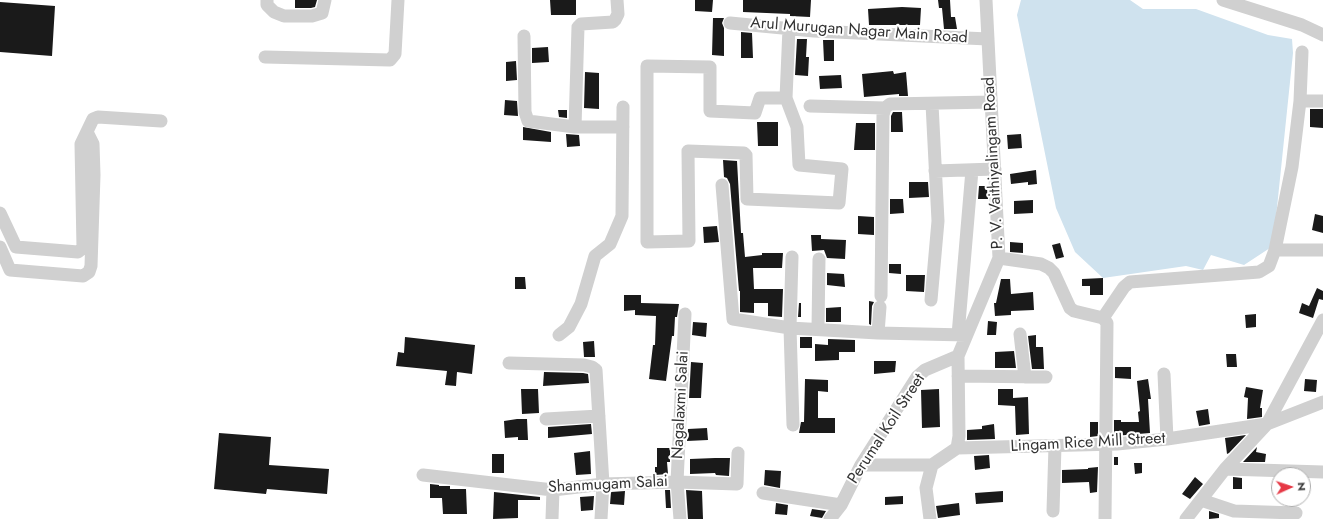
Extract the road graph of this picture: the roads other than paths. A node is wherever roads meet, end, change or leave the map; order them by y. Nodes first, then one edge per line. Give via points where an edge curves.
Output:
1 (267, 0) edge
2 (325, 0) edge
3 (398, 0) edge
4 (617, 0) edge
5 (986, 0) edge
6 (1223, 0) edge
7 (730, 23) dead end
8 (789, 28) junction
9 (1323, 35) edge
10 (524, 36) dead end
11 (988, 39) junction
12 (1302, 52) dead end
13 (265, 57) dead end
14 (786, 98) junction
15 (1300, 101) junction
16 (1323, 101) edge
17 (991, 102) junction
18 (932, 104) junction
19 (810, 106) dead end
20 (623, 107) dead end
21 (885, 108) junction
22 (161, 121) dead end
23 (575, 127) junction
24 (623, 127) junction
25 (87, 132) junction
26 (972, 170) junction
27 (995, 170) junction
28 (935, 171) junction
29 (722, 185) dead end
30 (0, 213) edge
31 (0, 248) edge
32 (1275, 250) junction
33 (1323, 250) edge
34 (792, 257) dead end
35 (999, 258) junction
36 (819, 259) dead end
37 (931, 300) dead end
38 (685, 314) dead end
39 (1103, 318) junction
40 (1323, 320) edge
41 (790, 328) junction
42 (818, 328) junction
43 (878, 333) junction
44 (1020, 334) dead end
45 (558, 335) dead end
46 (962, 335) junction
47 (958, 356) junction
48 (509, 363) dead end
49 (1164, 374) dead end
50 (958, 376) junction
51 (1025, 377) junction
52 (1046, 377) dead end
53 (1323, 402) edge
54 (599, 416) junction
55 (546, 419) dead end
56 (1267, 424) junction
57 (793, 425) dead end
58 (1167, 439) junction
59 (1104, 444) junction
60 (1055, 446) junction
61 (957, 448) junction
62 (738, 452) dead end
63 (861, 465) junction
64 (932, 465) junction
65 (1224, 469) junction
66 (1323, 472) edge
67 (423, 476) dead end
68 (677, 482) junction
69 (603, 484) junction
70 (553, 490) junction
71 (763, 492) dead end
72 (1201, 500) junction
73 (841, 505) junction
74 (1053, 511) dead end
75 (1296, 512) dead end
76 (552, 519) edge
77 (601, 519) edge
78 (680, 519) edge
79 (830, 519) edge
80 (930, 519) edge
81 (1105, 519) edge
82 (1186, 519) edge

1 - 2 street via 267,5 274,12 284,16 312,16 322,13
3 - 13 street via 395,54 390,60
4 - 23 street via 618,14 615,20 581,24 578,27
5 - 11 street, P. V. Vaithiyalingam Road
6 - 9 street
7 - 8 street, Arul Murugan Nagar Main Road
8 - 11 street, Arul Murugan Nagar Main Road
8 - 14 street
10 - 23 street via 526,118 532,123
11 - 17 street, P. V. Vaithiyalingam Road
12 - 15 street
14 - 14 street via 797,127 799,165 842,169 839,203 747,199 744,153 688,151 689,241 647,242 647,66 710,67 710,111 755,113 760,98
15 - 16 street
15 - 32 street via 1292,167
17 - 18 street
17 - 27 street, P. V. Vaithiyalingam Road
18 - 21 street via 890,104
18 - 28 street
19 - 21 street
20 - 24 street
21 - 43 street
22 - 25 street via 98,117 93,119
23 - 24 street
24 - 45 street via 622,216 610,244 595,256 581,304 569,328
25 - 30 street via 81,144 83,248 78,252 72,252 16,247
25 - 31 street via 93,144 94,175 89,272 83,276 10,270
26 - 27 street
26 - 28 street
26 - 46 street
27 - 35 street, P. V. Vaithiyalingam Road
28 - 37 street via 938,222
29 - 41 street via 733,319
32 - 33 street
32 - 39 street via 1269,266 1259,272 1130,282
34 - 41 street
35 - 39 street via 1041,264 1049,268 1054,273 1070,308
35 - 46 street, P. V. Vaithiyalingam Road
36 - 42 street
38 - 68 street, Nagalaxmi Salai
39 - 59 street via 1108,329
40 - 56 street
41 - 42 street
41 - 57 street
42 - 43 street
43 - 46 street
44 - 51 street
46 - 47 street, P. V. Vaithiyalingam Road
47 - 50 street, P. V. Vaithiyalingam Road
47 - 63 street, Perumal Koil Street via 920,373
48 - 54 street via 592,367 597,374
49 - 58 street
50 - 51 street
50 - 61 street, P. V. Vaithiyalingam Road
51 - 52 street
53 - 56 street
54 - 55 street
54 - 69 street
56 - 58 street, Lingam Rice Mill Street
56 - 65 street
58 - 59 street, Lingam Rice Mill Street
59 - 60 street, Lingam Rice Mill Street
59 - 81 street
60 - 61 street, Lingam Rice Mill Street
60 - 74 street
61 - 64 street
62 - 68 street, Shanmugam Salai via 737,484
63 - 64 street
63 - 73 street, Perumal Koil Street
64 - 80 street via 926,488
65 - 66 street
65 - 72 street
67 - 70 street, Shanmugam Salai
68 - 69 street, Shanmugam Salai
68 - 78 street, Nagalaxmi Salai
69 - 70 street, Shanmugam Salai
69 - 77 street
70 - 76 street
71 - 73 street
72 - 75 street via 1234,511
72 - 82 street
73 - 79 street, Perumal Koil Street

